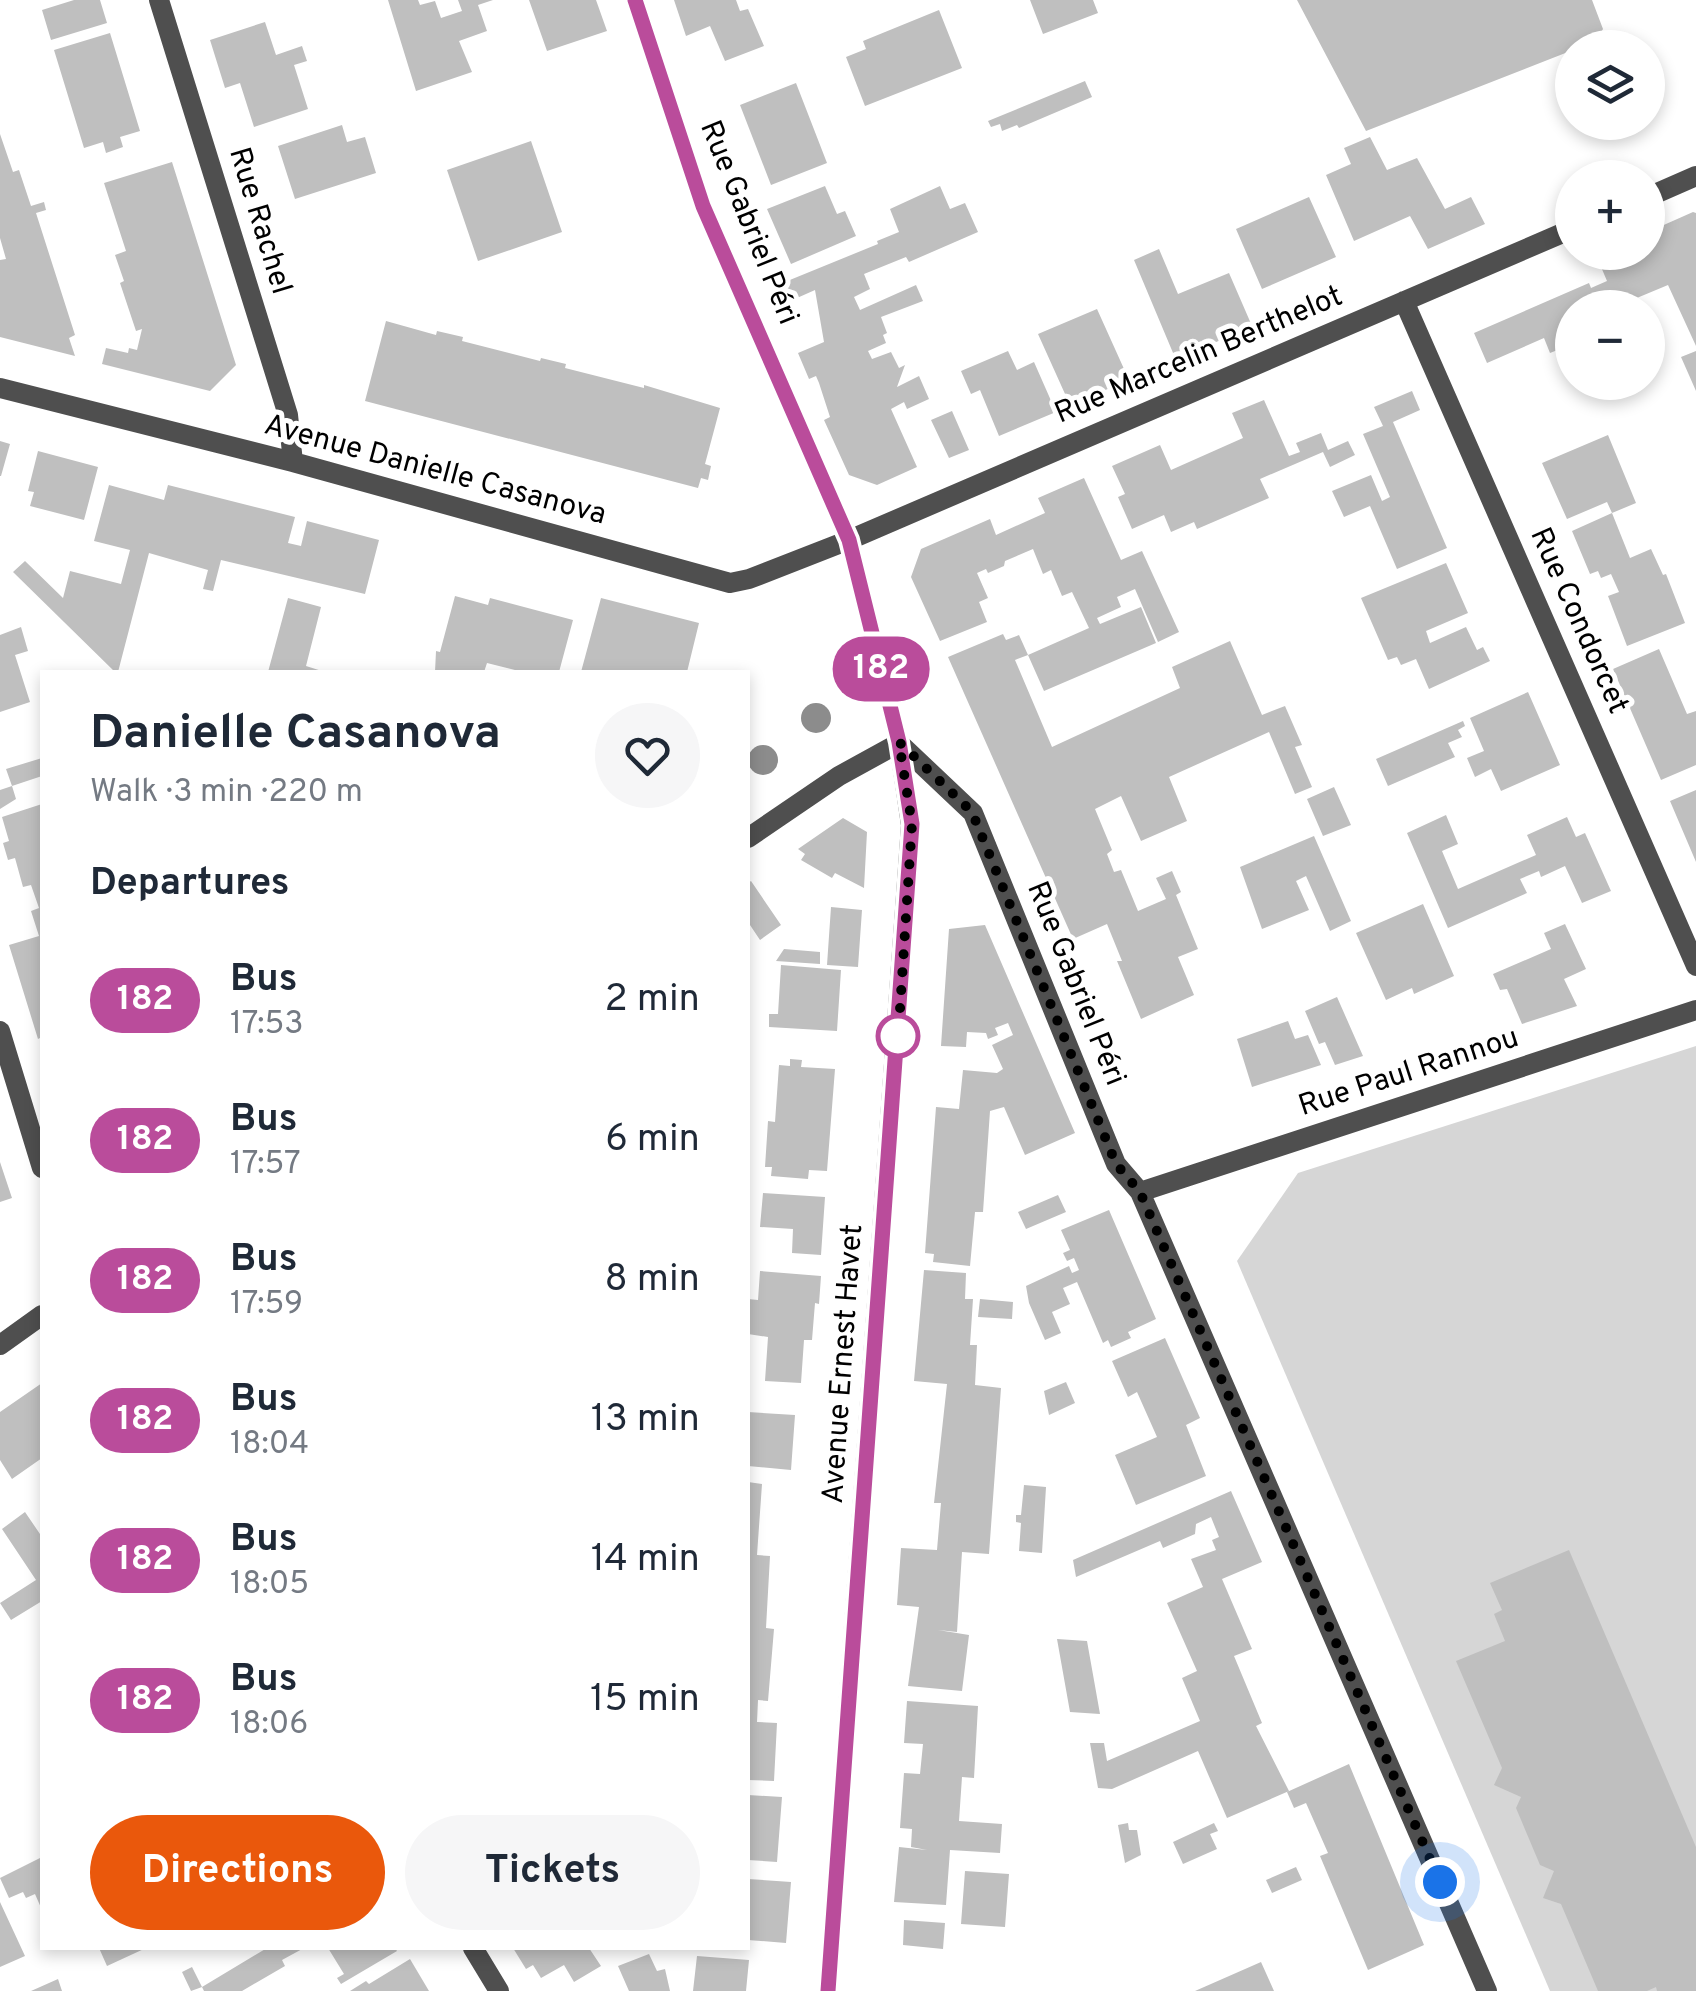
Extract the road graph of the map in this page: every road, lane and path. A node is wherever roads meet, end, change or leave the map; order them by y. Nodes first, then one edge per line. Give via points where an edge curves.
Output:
1 (160, 0) edge
2 (635, 0) edge
3 (1696, 176) edge
4 (1665, 189) edge
5 (1555, 236) edge
6 (1404, 301) junction
7 (0, 388) edge
8 (293, 462) junction
9 (849, 540) junction
10 (899, 742) junction
11 (750, 837) edge
12 (1696, 966) edge
13 (1696, 1010) edge
14 (0, 1032) edge
15 (40, 1162) edge
16 (1140, 1192) junction
17 (40, 1315) edge
18 (0, 1345) edge
19 (474, 1950) edge
20 (499, 1991) edge
21 (828, 1991) edge
22 (1487, 1991) edge

1 - 8 street, Rue Rachel via 288,415
2 - 9 street, Rue Gabriel Péri via 703,206
3 - 4 street
5 - 6 street, Rue Marcelin Berthelot
6 - 9 street, Rue Marcelin Berthelot
6 - 12 street, Rue Condorcet
7 - 8 street, Avenue Danielle Casanova
8 - 9 street, Avenue Danielle Casanova via 730,583
9 - 10 street, Rue Gabriel Péri
10 - 11 street
10 - 16 street, Rue Gabriel Péri via 972,812 1116,1164
10 - 21 street, Avenue Ernest Havet via 912,824
13 - 16 street, Rue Paul Rannou
14 - 15 street
16 - 22 street, Rue Gabriel Péri
17 - 18 street
19 - 20 street

